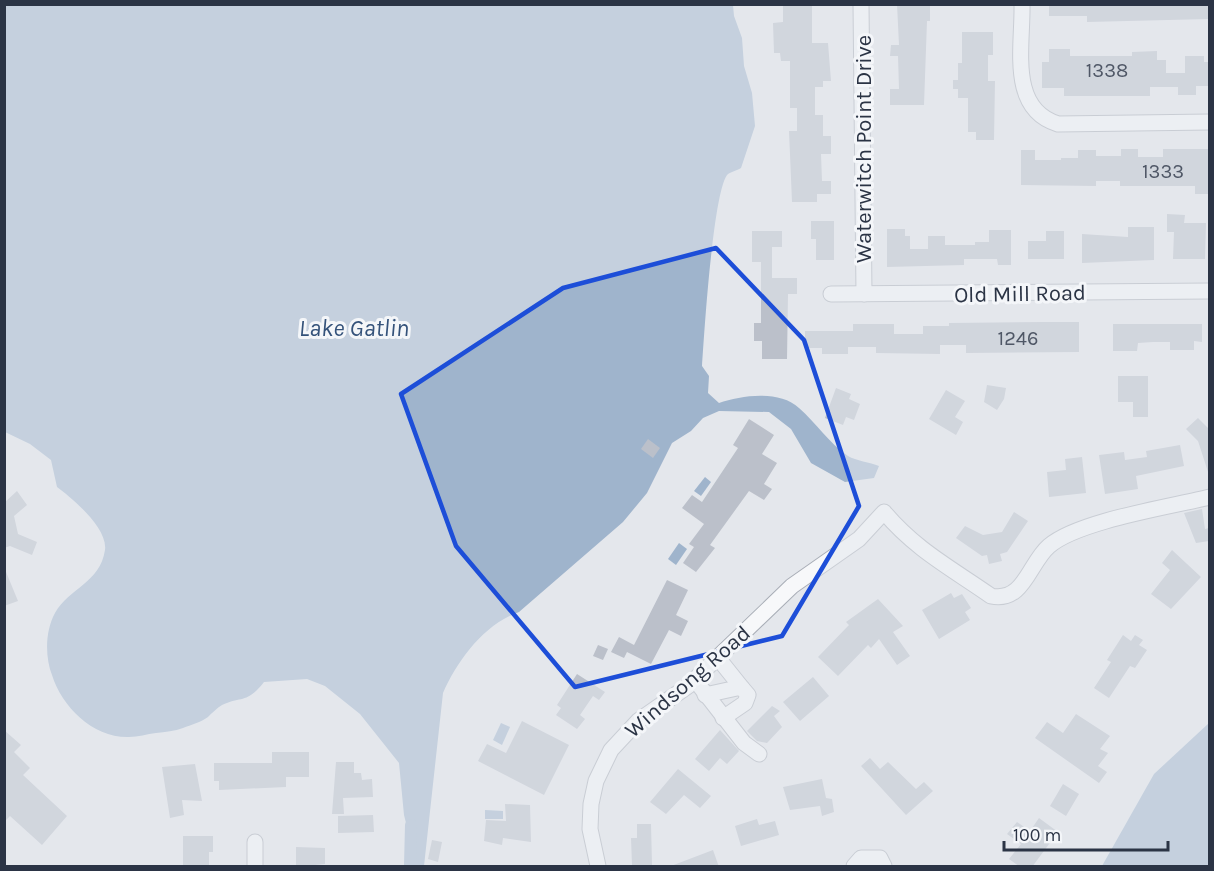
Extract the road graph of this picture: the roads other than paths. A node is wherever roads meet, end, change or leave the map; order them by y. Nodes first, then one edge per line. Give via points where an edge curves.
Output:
1 (861, 4) edge
2 (1023, 4) edge
3 (1209, 122) edge
4 (1209, 291) edge
5 (831, 294) dead end
6 (864, 294) junction
7 (1209, 497) edge
8 (718, 658) junction
9 (695, 680) junction
10 (742, 688) junction
11 (705, 695) junction
12 (723, 718) junction
13 (759, 754) dead end
14 (255, 842) dead end
15 (255, 867) edge
16 (598, 867) edge
17 (854, 867) edge
18 (884, 867) edge

1 - 6 street, Waterwitch Point Drive
2 - 3 street via 1023,91 1036,113 1047,120 1058,124
4 - 6 street, Old Mill Road
5 - 6 street, Old Mill Road
7 - 8 street, Windsong Road via 1084,527 1063,536 1040,556 1026,582 1005,596 990,596 929,556 901,533 884,512 859,539 792,586
8 - 9 street, Windsong Road
8 - 10 street
9 - 11 street
9 - 16 street, Windsong Road via 638,721 611,750 596,781 591,804 590,829
10 - 11 street
10 - 12 street via 748,695 745,703
11 - 12 street
12 - 13 street
14 - 15 street
17 - 18 street via 861,858 872,857 880,858

